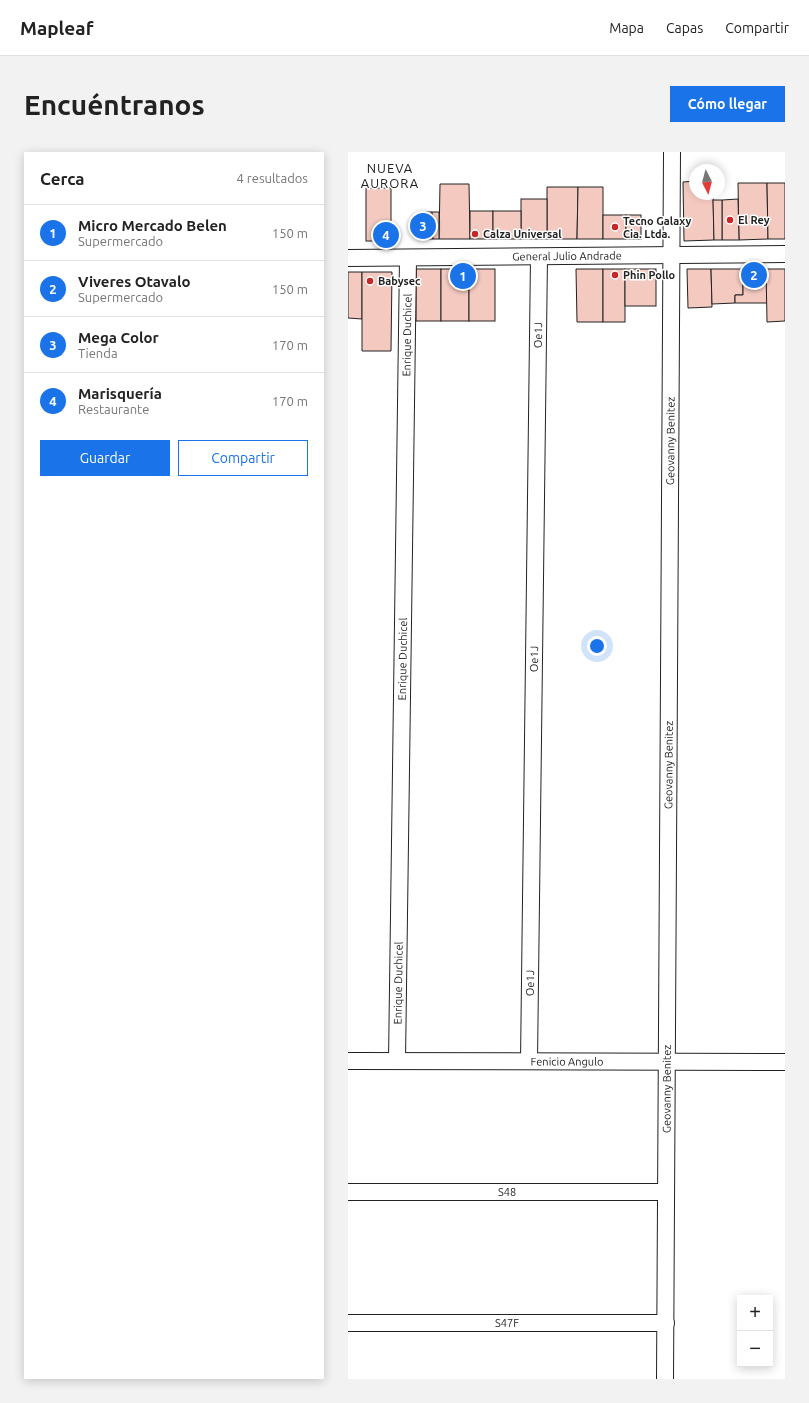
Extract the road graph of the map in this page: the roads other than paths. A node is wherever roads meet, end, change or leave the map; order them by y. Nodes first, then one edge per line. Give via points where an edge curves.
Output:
1 (672, 152) edge
2 (785, 254) edge
3 (672, 255) junction
4 (539, 257) junction
5 (348, 258) edge
6 (408, 258) junction
7 (348, 1061) edge
8 (397, 1061) junction
9 (529, 1061) junction
10 (667, 1062) junction
11 (785, 1062) edge
12 (348, 1192) edge
13 (666, 1192) junction
14 (348, 1323) edge
15 (666, 1323) junction
16 (665, 1379) edge

1 - 3 street, Geovanny Benitez
2 - 3 street, General Julio Andrade
3 - 4 street, General Julio Andrade
3 - 10 street, Geovanny Benitez
4 - 6 street, General Julio Andrade
4 - 9 street, Oe1J
5 - 6 street, General Julio Andrade
6 - 8 street, Enrique Duchicel
7 - 8 street, Fenicio Angulo
8 - 9 street, Fenicio Angulo
9 - 10 street, Fenicio Angulo
10 - 11 street, Fenicio Angulo
10 - 13 street, Geovanny Benitez
12 - 13 street, S48
13 - 15 street, Geovanny Benitez
14 - 15 street, S47F
15 - 16 street, Geovanny Benitez

